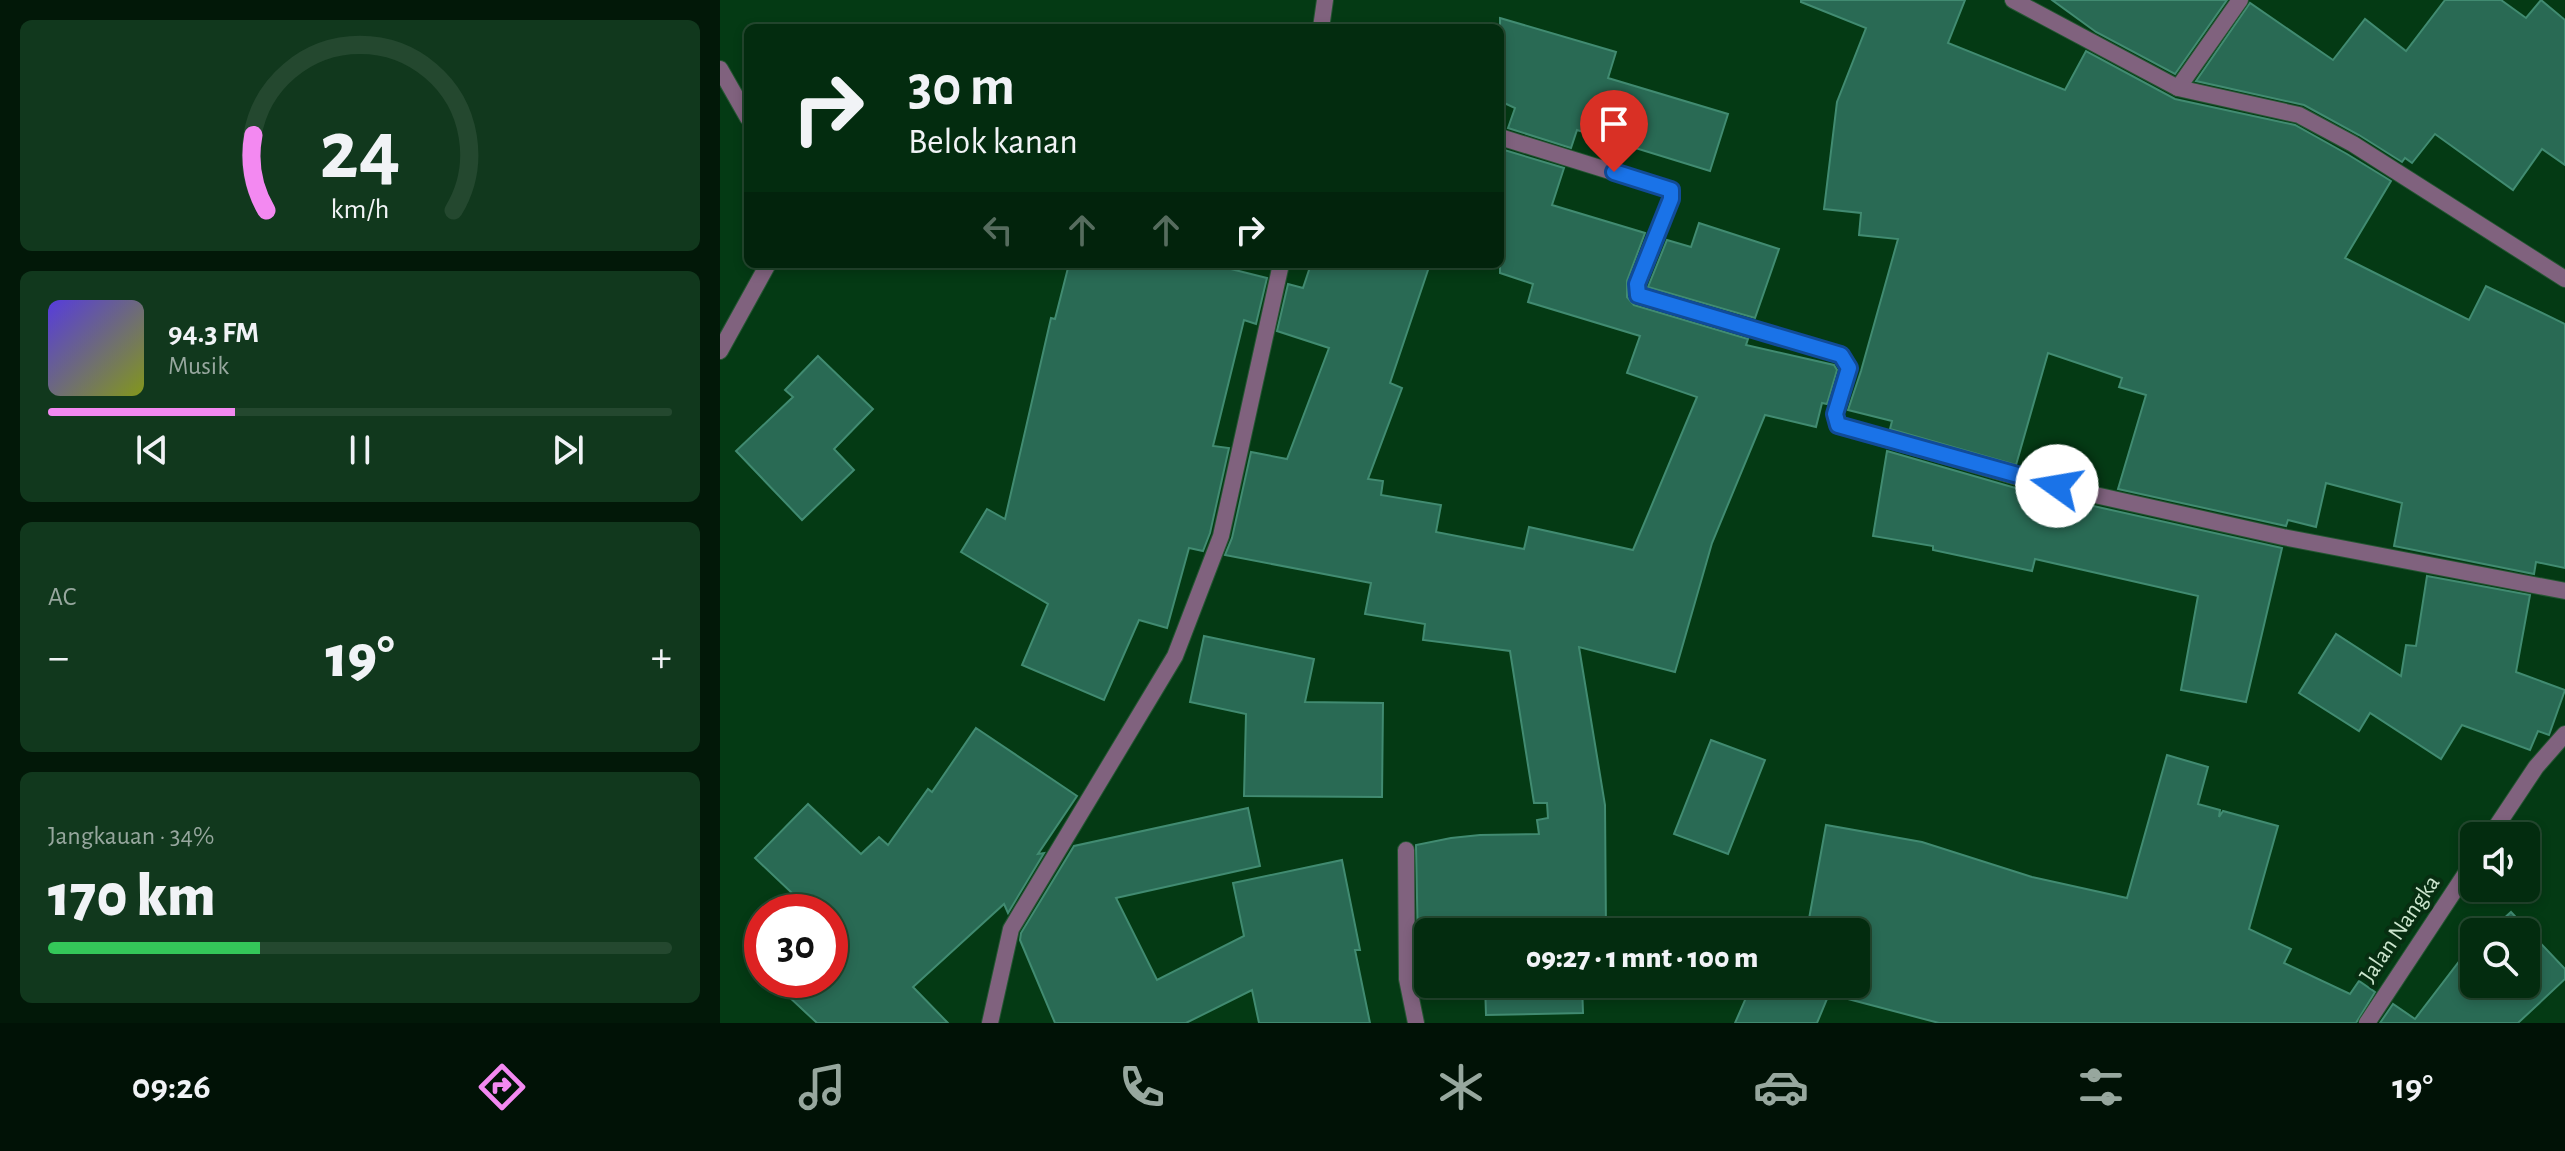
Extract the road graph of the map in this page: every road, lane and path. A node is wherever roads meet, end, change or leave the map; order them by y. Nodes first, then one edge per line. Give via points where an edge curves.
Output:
1 (1325, 0) edge
2 (2013, 0) edge
3 (2240, 0) edge
4 (1322, 24) edge
5 (720, 69) edge
6 (2178, 88) junction
7 (744, 111) edge
8 (1504, 138) edge
9 (766, 268) edge
10 (1280, 268) edge
11 (2565, 279) edge
12 (720, 351) edge
13 (2565, 591) edge
14 (2565, 734) edge
15 (2499, 822) edge
16 (1406, 850) dead end
17 (2460, 882) edge
18 (990, 1023) edge
19 (1416, 1023) edge
20 (2367, 1023) edge

1 - 4 street
2 - 6 street
3 - 6 street
5 - 7 street
6 - 11 street via 2299,115
8 - 13 street via 1671,190 1637,284 1638,295 1841,355 1849,368 1835,414 1838,425 2028,480 2283,537
9 - 12 street
10 - 18 street via 1221,536 1175,656 1011,929
14 - 15 street
16 - 19 street via 1407,979
17 - 20 street, Jalan Nangka

